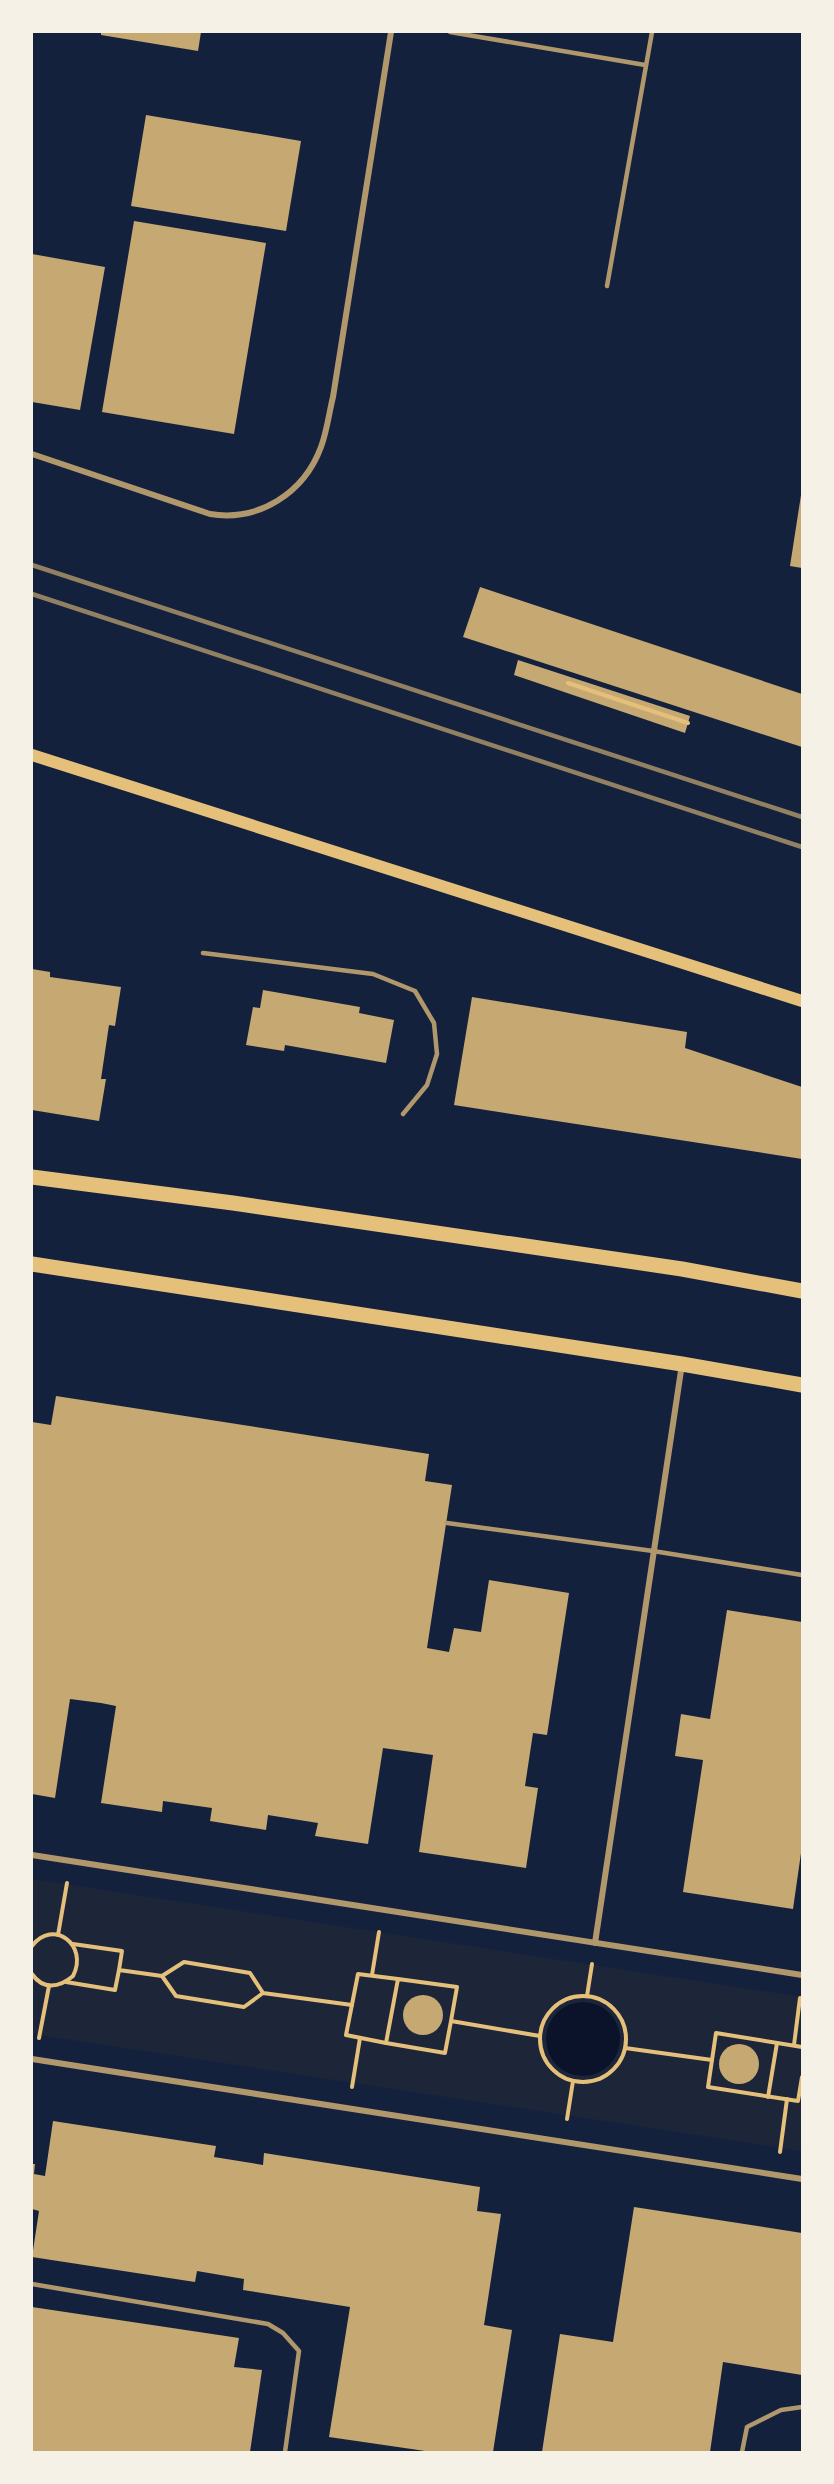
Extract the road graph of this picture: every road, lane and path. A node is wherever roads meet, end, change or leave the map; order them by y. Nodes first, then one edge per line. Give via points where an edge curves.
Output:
1 (391, 32) edge
2 (450, 32) edge
3 (652, 32) edge
4 (645, 65) junction
5 (607, 286) dead end
6 (32, 454) edge
7 (568, 682) dead end
8 (688, 723) dead end
9 (32, 755) edge
10 (203, 953) dead end
11 (802, 1001) edge
12 (403, 1113) dead end
13 (32, 1176) edge
14 (32, 1264) edge
15 (802, 1291) edge
16 (682, 1364) junction
17 (802, 1385) edge
18 (447, 1523) dead end
19 (653, 1551) junction
20 (802, 1575) edge
21 (32, 1855) edge
22 (70, 1861) junction
23 (382, 1910) junction
24 (58, 1935) junction
25 (32, 1937) edge
26 (39, 1938) junction
27 (595, 1942) junction
28 (72, 1944) junction
29 (32, 1946) edge
30 (119, 1970) junction
31 (372, 1975) junction
32 (802, 1975) edge
33 (32, 1976) edge
34 (162, 1976) junction
35 (398, 1979) junction
36 (66, 1982) junction
37 (49, 1986) junction
38 (801, 1992) dead end
39 (263, 1993) junction
40 (587, 1996) junction
41 (352, 2006) junction
42 (451, 2021) junction
43 (540, 2036) junction
44 (360, 2038) junction
45 (386, 2043) junction
46 (777, 2043) junction
47 (794, 2045) junction
48 (802, 2047) edge
49 (625, 2048) junction
50 (33, 2059) edge
51 (712, 2060) junction
52 (802, 2077) edge
53 (573, 2081) junction
54 (768, 2097) junction
55 (787, 2099) junction
56 (348, 2108) junction
57 (564, 2141) junction
58 (777, 2175) junction
59 (802, 2179) edge
60 (32, 2284) edge
61 (802, 2406) edge
62 (285, 2452) edge
63 (742, 2452) edge

1 - 6 street via 333,397 322,446 291,492 267,507 238,516 210,514
2 - 4 lane
3 - 4 lane
4 - 5 lane
7 - 8 path
9 - 11 main road
10 - 12 lane via 374,974 415,991 434,1023 437,1054 427,1085
13 - 15 main road via 693,1271
14 - 16 main road
16 - 17 main road
16 - 19 street
18 - 19 lane
19 - 20 lane
19 - 27 street
21 - 22 street
22 - 23 street
22 - 24 path
23 - 27 street
23 - 31 path
24 - 26 path
24 - 28 path
25 - 26 path
26 - 29 path
27 - 32 street
27 - 40 path
28 - 30 path via 122,1951
28 - 36 path via 77,1969
30 - 34 path
30 - 36 path via 116,1990
31 - 35 path
31 - 41 path via 358,1974
33 - 37 path
34 - 39 path via 184,1962 206,1965 250,1973
34 - 39 path via 176,1996 244,2007
35 - 42 path via 457,1987
35 - 45 path
36 - 37 path
37 - 50 path
38 - 47 path
39 - 41 path
40 - 43 path via 561,2002 551,2010
40 - 49 path via 605,2002 618,2014 625,2031
41 - 44 path via 346,2035
42 - 43 path
42 - 45 path via 445,2053
43 - 53 path via 541,2048 553,2070
44 - 45 path
44 - 56 path
46 - 47 path
46 - 51 path via 716,2032
46 - 54 path
47 - 48 path
49 - 51 path
49 - 53 path via 612,2071 601,2078
50 - 56 street
51 - 54 path via 708,2086
52 - 55 path via 798,2101
53 - 57 path
54 - 55 path
55 - 58 path
56 - 57 street
57 - 58 street
58 - 59 street
60 - 62 lane via 268,2324 284,2333 299,2351
61 - 63 lane via 780,2410 747,2427

